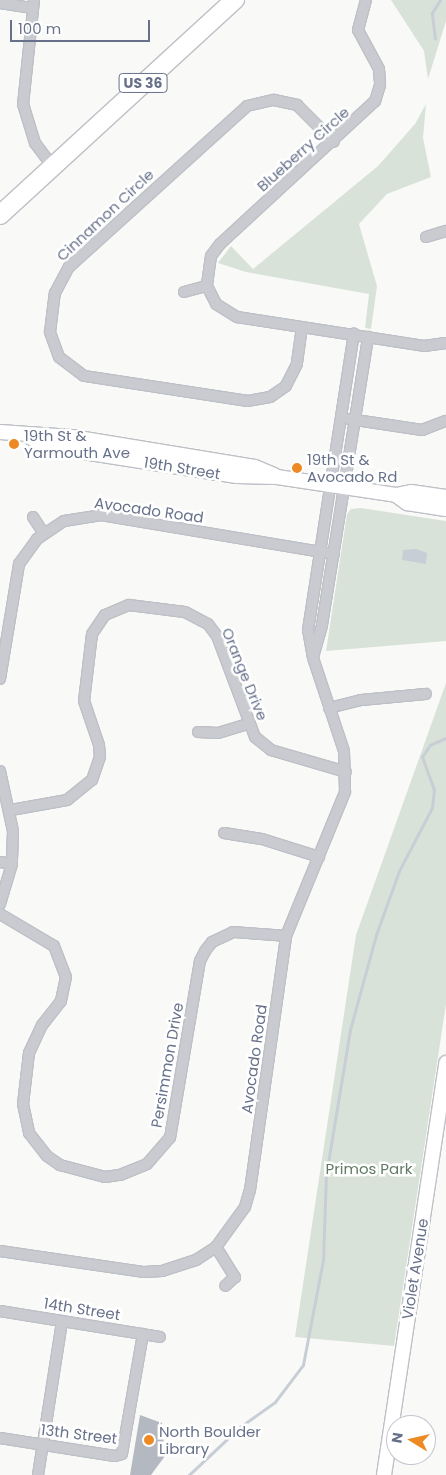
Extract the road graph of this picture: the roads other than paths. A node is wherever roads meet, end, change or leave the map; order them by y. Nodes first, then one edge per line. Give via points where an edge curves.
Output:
1 (235, 0) edge
2 (366, 0) edge
3 (0, 2) edge
4 (34, 4) edge
5 (334, 142) junction
6 (54, 167) junction
7 (0, 215) edge
8 (446, 231) edge
9 (426, 237) dead end
10 (207, 286) junction
11 (184, 292) dead end
12 (302, 327) junction
13 (354, 334) junction
14 (368, 337) junction
15 (446, 343) edge
16 (340, 418) junction
17 (354, 420) junction
18 (446, 421) edge
19 (0, 432) edge
20 (330, 485) junction
21 (344, 487) junction
22 (396, 495) junction
23 (446, 497) edge
24 (446, 509) edge
25 (33, 517) dead end
26 (44, 534) junction
27 (319, 552) junction
28 (334, 554) junction
29 (313, 658) junction
30 (0, 679) edge
31 (426, 694) dead end
32 (329, 708) junction
33 (248, 724) junction
34 (198, 732) dead end
35 (0, 771) edge
36 (346, 772) junction
37 (2, 786) edge
38 (11, 810) junction
39 (224, 833) dead end
40 (319, 857) junction
41 (0, 862) edge
42 (12, 864) junction
43 (0, 904) edge
44 (0, 914) edge
45 (286, 936) junction
46 (446, 1063) edge
47 (216, 1246) junction
48 (0, 1251) edge
49 (225, 1286) dead end
50 (0, 1311) edge
51 (62, 1321) junction
52 (143, 1334) junction
53 (160, 1337) dead end
54 (0, 1438) edge
55 (42, 1445) junction
56 (38, 1475) edge
57 (384, 1475) edge

1 - 6 highway, US 36
2 - 5 street, Blueberry Circle via 353,22 379,69 380,85 371,108
3 - 4 street
4 - 6 street via 22,104 31,134
5 - 10 street, Blueberry Circle via 220,244 211,256
5 - 12 street, Cinnamon Circle via 304,110 275,96 243,110 69,267 58,282 50,322 56,360 76,372 93,378 242,401 280,396 294,372
6 - 7 highway, US 36
8 - 9 street
10 - 11 street
10 - 12 street via 216,304 229,314
12 - 13 street
13 - 14 street
13 - 16 street, Avocado Road
14 - 15 street via 424,346
14 - 17 street, Avocado Road
16 - 17 street
16 - 20 street, Avocado Road
17 - 18 street via 422,430
17 - 21 street, Avocado Road
19 - 20 street, 19th Street via 30,437 45,446 237,476 277,477
20 - 21 street, 19th Street
20 - 27 street, Avocado Road
21 - 22 street, 19th Street
21 - 28 street, Avocado Road
22 - 23 street, 19th Street via 412,492
22 - 24 street, 19th Street via 407,503
25 - 26 street
26 - 27 street, Avocado Road via 64,521 100,516
26 - 30 street, Avocado Road via 20,564
27 - 28 street, Avocado Road
27 - 29 street, Avocado Road via 308,630
28 - 29 street, Avocado Road
29 - 32 street, Avocado Road
31 - 32 street via 361,700
32 - 36 street, Avocado Road via 344,751
33 - 34 street via 218,733
33 - 36 street, Orange Drive via 255,737 271,750
33 - 38 street, Orange Drive via 217,636 208,624 185,612 129,605 114,609 105,615 92,634 84,687 87,715 99,745 99,763 92,780 66,800
35 - 37 street
36 - 40 street, Avocado Road via 343,798
37 - 38 street
38 - 42 street
39 - 40 street via 262,839
40 - 45 street, Avocado Road
41 - 42 street
42 - 43 street
44 - 45 street, Persimmon Drive via 54,946 66,977 61,1001 42,1025 29,1053 23,1104 30,1133 42,1151 60,1165 105,1177 127,1173 147,1164 170,1138 200,961 205,951 212,942 233,932
45 - 47 street, Avocado Road via 250,1190 236,1223
46 - 57 street, Violet Avenue
47 - 48 street, Avocado Road via 180,1267 144,1272
47 - 49 street via 235,1277
50 - 51 street, 14th Street
51 - 52 street, 14th Street
51 - 55 street
52 - 53 street, 14th Street
52 - 55 street, 13th Street via 123,1453 115,1456
54 - 55 street, 13th Street
55 - 56 street

